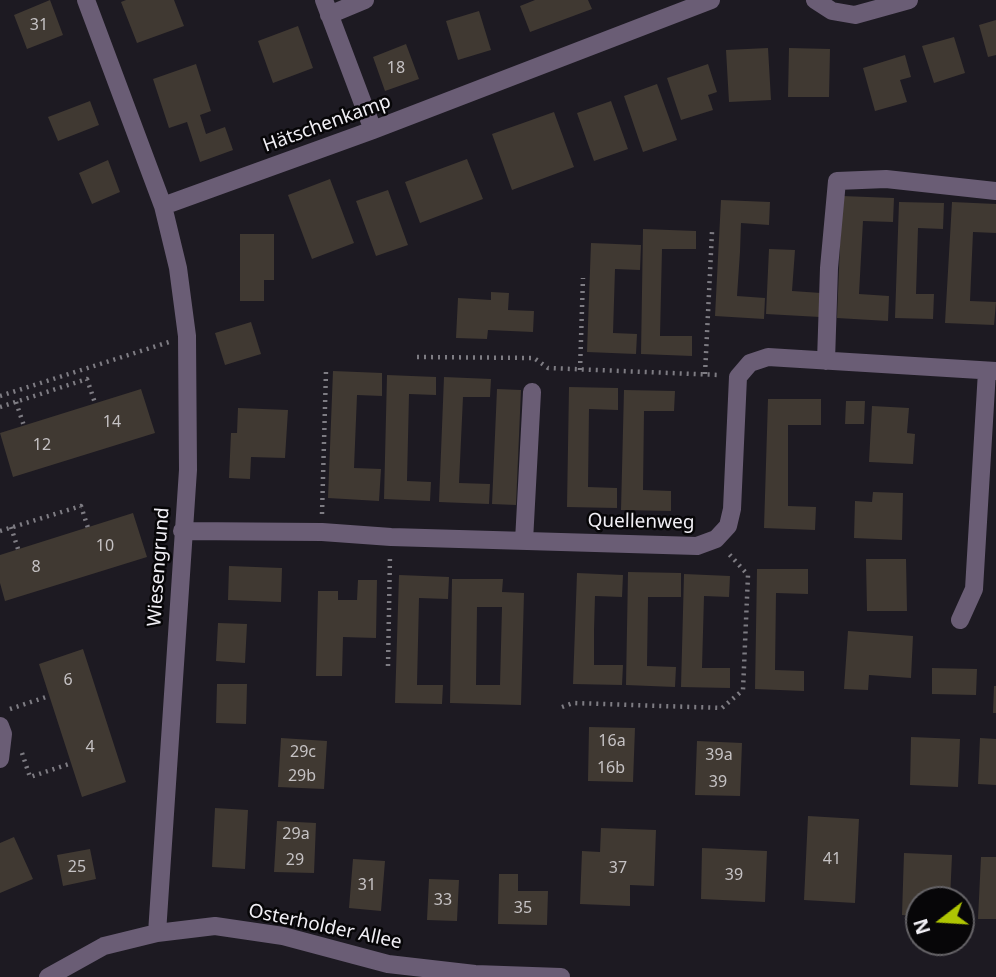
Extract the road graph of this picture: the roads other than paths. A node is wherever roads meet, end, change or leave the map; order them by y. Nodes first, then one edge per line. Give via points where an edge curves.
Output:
1 (86, 0) edge
2 (365, 0) edge
3 (711, 0) edge
4 (815, 0) edge
5 (909, 0) edge
6 (327, 7) edge
7 (373, 130) junction
8 (996, 191) edge
9 (163, 206) junction
10 (826, 361) junction
11 (992, 371) edge
12 (532, 392) dead end
13 (182, 531) junction
14 (524, 541) junction
15 (960, 620) dead end
16 (6, 723) edge
17 (0, 758) edge
18 (157, 933) junction
19 (48, 977) edge
20 (561, 977) edge

1 - 9 street
2 - 6 street
3 - 7 street, Hätschenkamp
4 - 5 street via 832,11 855,15
6 - 7 street
7 - 9 street, Hätschenkamp
8 - 10 street via 886,179 836,181
9 - 13 street, Wiesengrund via 187,336 188,470
10 - 11 street
10 - 14 street, Quellenweg via 768,357 750,363 738,377 733,509 728,526 716,539 697,546
11 - 15 street via 974,589
12 - 14 street
13 - 14 street, Quellenweg
13 - 18 street, Wiesengrund
16 - 17 street
18 - 19 street, Osterholder Allee via 104,946
18 - 20 street, Osterholder Allee via 215,926 283,936 388,964

